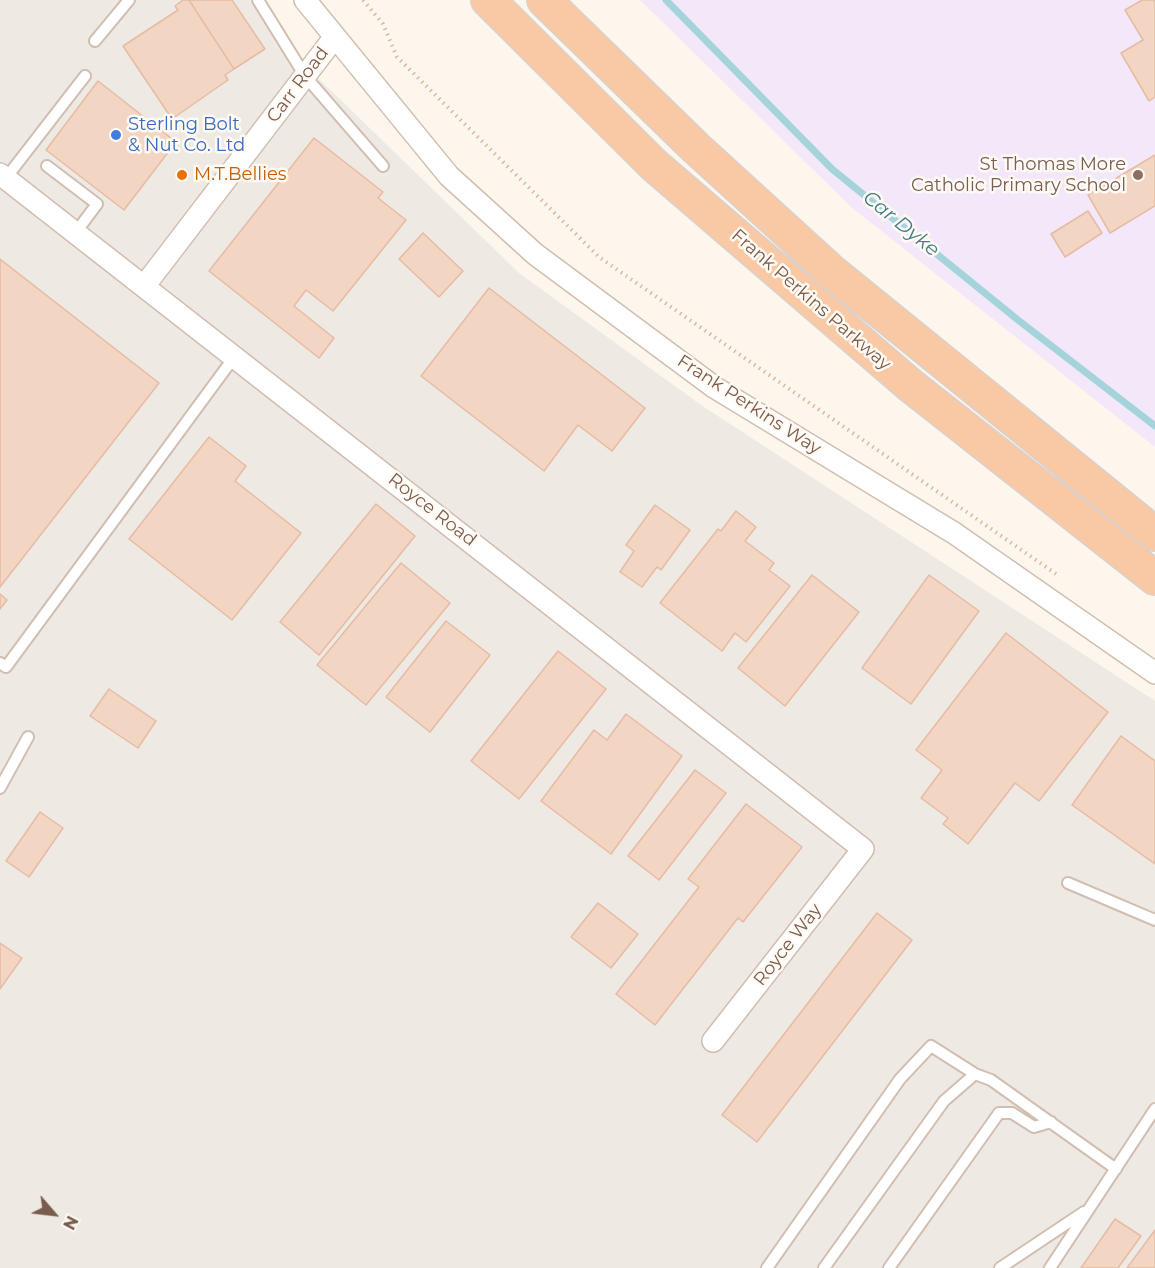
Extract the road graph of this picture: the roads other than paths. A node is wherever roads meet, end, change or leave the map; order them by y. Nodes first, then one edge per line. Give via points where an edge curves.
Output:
1 (129, 0) edge
2 (258, 0) edge
3 (305, 0) edge
4 (488, 0) edge
5 (544, 0) edge
6 (566, 0) edge
7 (334, 38) junction
8 (95, 40) dead end
9 (85, 76) dead end
10 (305, 76) junction
11 (625, 80) junction
12 (46, 166) dead end
13 (383, 166) dead end
14 (3, 176) edge
15 (76, 232) junction
16 (145, 285) junction
17 (235, 356) junction
18 (1155, 534) edge
19 (1155, 578) edge
20 (0, 663) edge
21 (1155, 673) edge
22 (28, 737) dead end
23 (0, 788) edge
24 (863, 849) joint
25 (1068, 883) dead end
26 (1155, 920) edge
27 (713, 1041) dead end
28 (975, 1074) junction
29 (1155, 1109) edge
30 (1051, 1122) junction
31 (1116, 1169) junction
32 (1089, 1209) junction
33 (767, 1268) edge
34 (824, 1268) edge
35 (889, 1268) edge
36 (1000, 1268) edge
37 (1050, 1268) edge

1 - 8 lane
2 - 10 lane
3 - 7 street, Carr Road
4 - 19 highway, Frank Perkins Parkway via 654,165 910,386
5 - 11 highway, Frank Perkins Parkway
6 - 11 highway
7 - 10 street, Carr Road
7 - 21 street, Frank Perkins Way via 449,176 535,255 714,387 954,533
9 - 14 lane
10 - 13 lane
10 - 16 street, Carr Road
11 - 18 highway, Frank Perkins Parkway via 832,272
12 - 15 lane via 97,204
14 - 15 street, Royce Road
15 - 16 street, Royce Road
16 - 17 street, Royce Road
17 - 20 lane via 6,667
17 - 24 street, Royce Road
22 - 23 lane
24 - 27 street, Royce Way
25 - 26 lane
28 - 30 lane via 991,1080
28 - 33 lane via 931,1046 900,1079
28 - 34 lane via 944,1101
29 - 31 lane
30 - 31 lane
30 - 35 lane via 1034,1127 1012,1113 999,1113
31 - 32 lane
32 - 36 lane
32 - 37 lane

